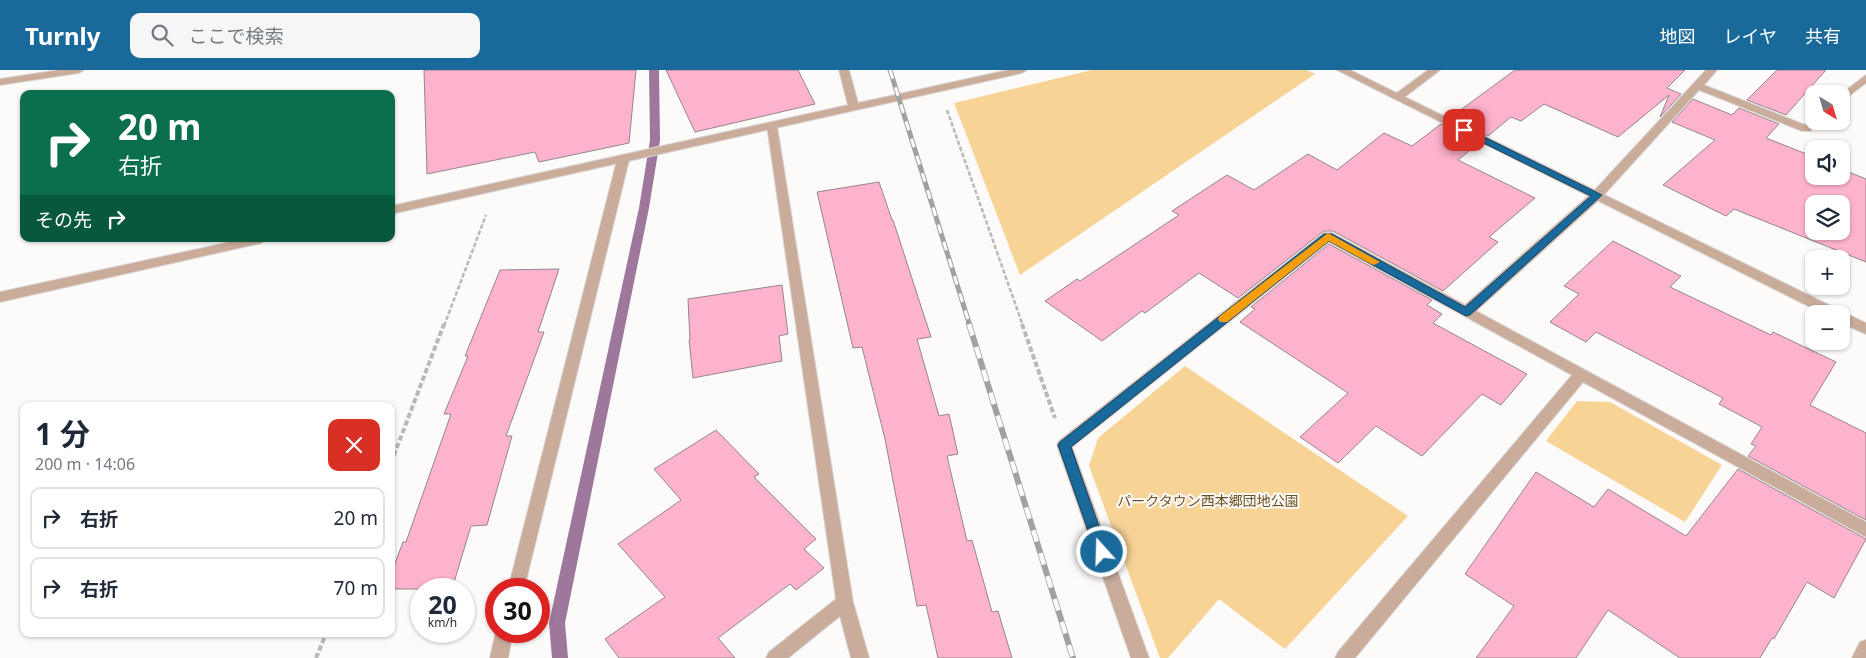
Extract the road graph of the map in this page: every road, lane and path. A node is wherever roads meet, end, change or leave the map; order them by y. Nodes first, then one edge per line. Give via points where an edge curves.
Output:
1 (79, 70) edge
2 (844, 70) edge
3 (1022, 70) edge
4 (1342, 70) edge
5 (1436, 70) edge
6 (1712, 70) edge
7 (1866, 78) edge
8 (0, 82) edge
9 (1698, 86) junction
10 (938, 89) junction
11 (1850, 91) edge
12 (1398, 97) junction
13 (854, 107) junction
14 (772, 126) junction
15 (1805, 129) edge
16 (623, 160) junction
17 (1597, 195) junction
18 (489, 207) dead end
19 (395, 209) edge
20 (248, 242) edge
21 (0, 297) edge
22 (1818, 305) edge
23 (1466, 312) junction
24 (1850, 321) edge
25 (1866, 329) edge
26 (1580, 375) junction
27 (1064, 445) junction
28 (395, 452) edge
29 (1866, 530) edge
30 (519, 578) edge
31 (845, 602) junction
32 (325, 637) edge
33 (502, 643) edge
34 (1866, 648) edge
35 (316, 658) edge
36 (498, 658) edge
37 (775, 658) edge
38 (860, 658) edge
39 (1140, 658) edge
40 (1344, 658) edge
41 (1861, 658) edge

1 - 8 street
2 - 13 street
3 - 10 street
4 - 12 street
5 - 12 street
6 - 9 street
7 - 11 street
9 - 15 street
9 - 17 street
10 - 13 street
10 - 27 path
12 - 17 street
13 - 14 street
14 - 16 street
14 - 31 street
16 - 19 street
16 - 30 street
17 - 22 street
17 - 23 street
18 - 28 path
20 - 21 street
23 - 26 street
23 - 27 street via 1328,236
24 - 25 street
26 - 29 street
26 - 40 street
27 - 39 street
31 - 37 street
31 - 38 street
32 - 35 path
33 - 36 street
34 - 41 street

